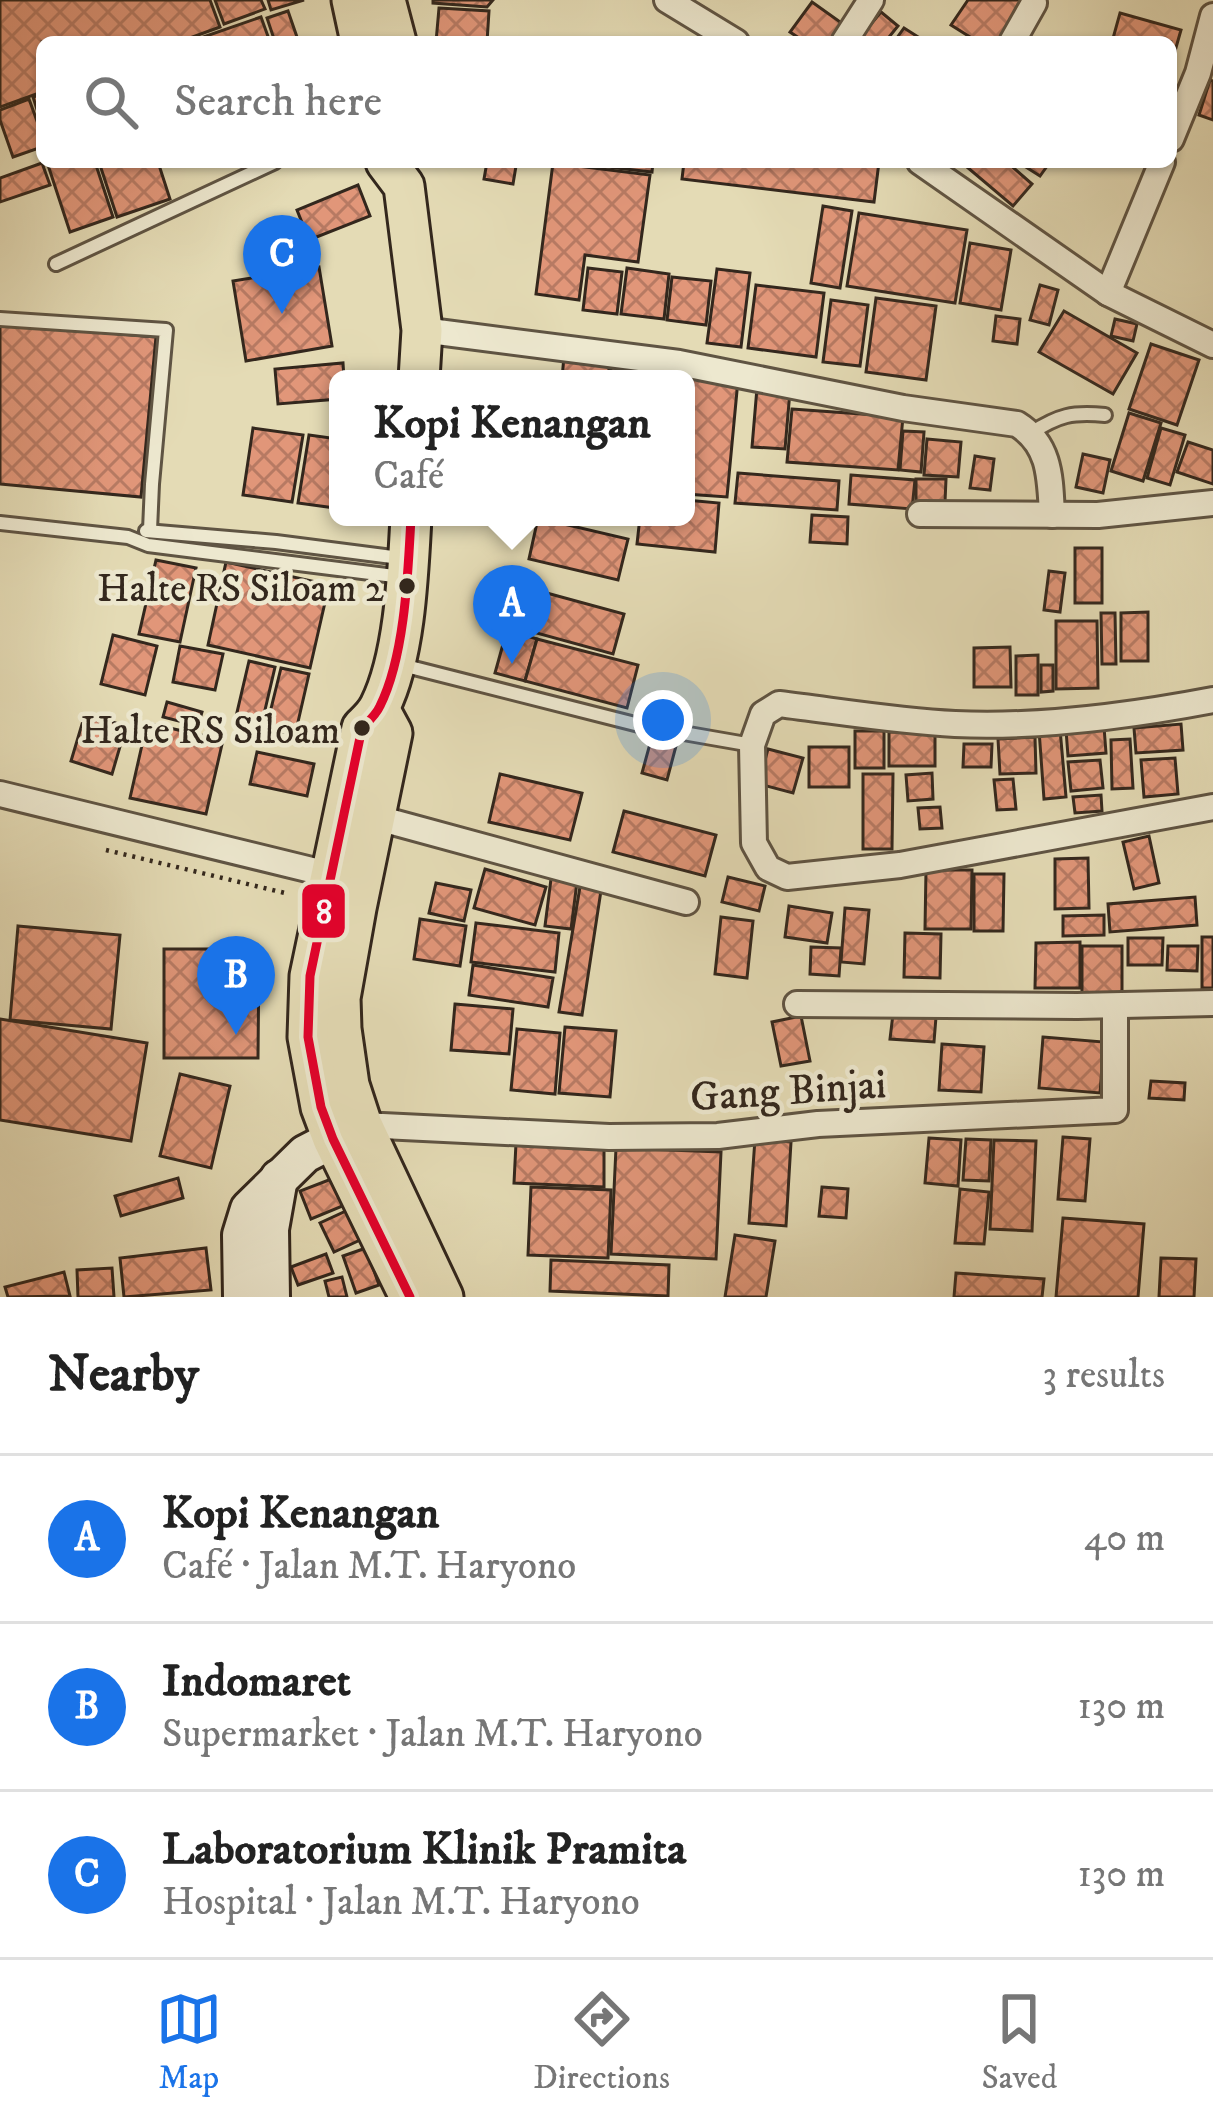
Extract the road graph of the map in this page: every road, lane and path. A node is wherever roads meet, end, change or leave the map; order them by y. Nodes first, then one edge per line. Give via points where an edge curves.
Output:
1 (352, 0) edge
2 (385, 0) edge
3 (667, 0) edge
4 (872, 0) edge
5 (1034, 3) edge
6 (1213, 16) edge
7 (360, 36) edge
8 (394, 36) edge
9 (726, 36) edge
10 (848, 36) edge
11 (1015, 36) edge
12 (1177, 124) edge
13 (262, 168) edge
14 (929, 168) edge
15 (1160, 168) edge
16 (403, 170) edge
17 (56, 264) dead end
18 (1108, 292) junction
19 (0, 319) edge
20 (422, 330) junction
21 (1213, 345) edge
22 (420, 370) edge
23 (1105, 415) dead end
24 (1031, 433) junction
25 (1213, 503) edge
26 (920, 514) dead end
27 (1052, 515) junction
28 (0, 523) edge
29 (411, 526) edge
30 (150, 530) junction
31 (128, 537) junction
32 (409, 569) junction
33 (394, 663) junction
34 (1213, 700) edge
35 (380, 710) junction
36 (752, 745) junction
37 (0, 794) edge
38 (1213, 807) edge
39 (374, 817) junction
40 (106, 850) dead end
41 (329, 888) junction
42 (686, 902) dead end
43 (1213, 1003) edge
44 (797, 1004) dead end
45 (1115, 1006) junction
46 (348, 1132) junction
47 (279, 1178) junction
48 (242, 1297) edge
49 (271, 1297) edge
50 (410, 1297) edge
51 (443, 1297) edge

1 - 7 main road
2 - 8 main road
3 - 9 street
4 - 10 street
5 - 11 street
6 - 12 street
13 - 17 lane
14 - 18 street
15 - 18 street
16 - 20 main road
18 - 21 street
19 - 30 lane via 166,330
20 - 22 main road
20 - 24 street via 679,363 1017,424
23 - 24 lane via 1074,412
24 - 27 street via 1049,465
25 - 27 street
26 - 27 street
28 - 31 lane
29 - 32 main road
30 - 31 lane
30 - 32 lane
31 - 32 lane
32 - 33 main road
33 - 35 main road
33 - 36 lane
34 - 36 street via 1003,724 779,704 763,714
35 - 39 main road via 392,733
35 - 41 main road via 362,728
36 - 38 street via 754,843 768,868 787,877 900,865
37 - 41 street
39 - 42 street
39 - 46 main road via 340,998
40 - 41 path
41 - 46 main road via 308,1024 321,1107
43 - 45 street
44 - 45 street
45 - 46 street, Gang Binjai via 1114,1110 718,1136
46 - 47 street
46 - 50 main road
46 - 51 main road
47 - 48 street via 249,1209
47 - 49 street

